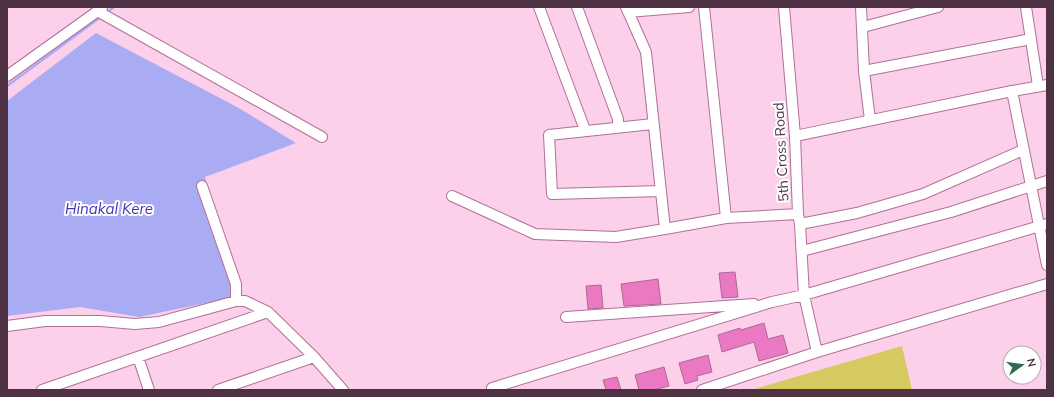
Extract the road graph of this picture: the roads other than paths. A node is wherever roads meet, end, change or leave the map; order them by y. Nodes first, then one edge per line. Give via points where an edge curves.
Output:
1 (539, 7) edge
2 (577, 7) edge
3 (689, 7) edge
4 (704, 7) edge
5 (784, 7) edge
6 (861, 7) edge
7 (938, 7) edge
8 (1026, 7) edge
9 (101, 9) edge
10 (627, 10) edge
11 (862, 27) junction
12 (1031, 39) junction
13 (864, 71) junction
14 (8, 75) edge
15 (1042, 86) edge
16 (1012, 91) junction
17 (870, 120) junction
18 (654, 124) junction
19 (618, 127) junction
20 (585, 130) junction
21 (795, 136) junction
22 (322, 137) dead end
23 (1023, 150) junction
24 (1047, 181) edge
25 (202, 186) dead end
26 (1030, 186) junction
27 (661, 191) junction
28 (452, 196) dead end
29 (798, 214) junction
30 (726, 218) junction
31 (800, 224) junction
32 (1043, 225) edge
33 (665, 230) junction
34 (802, 251) junction
35 (1047, 265) edge
36 (1047, 284) edge
37 (804, 295) junction
38 (236, 301) junction
39 (772, 302) junction
40 (268, 312) junction
41 (566, 317) dead end
42 (7, 326) edge
43 (817, 352) junction
44 (138, 357) junction
45 (314, 357) junction
46 (733, 386) edge
47 (492, 388) dead end
48 (42, 390) edge
49 (148, 390) edge
50 (218, 390) edge
51 (343, 390) edge
52 (702, 390) edge

1 - 20 street
2 - 19 street via 618,119
3 - 10 street
4 - 30 street
5 - 21 street, 5th Cross Road
6 - 11 street
7 - 11 street
8 - 12 street
9 - 14 street
9 - 22 street
10 - 18 street via 646,52
11 - 13 street
12 - 13 street
12 - 15 street
13 - 17 street
15 - 16 street
16 - 17 street
16 - 23 street
17 - 21 street
18 - 19 street
18 - 27 street
19 - 20 street
20 - 27 street via 549,135 552,194
21 - 29 street, 5th Cross Road
23 - 26 street
23 - 31 street via 923,194 857,213
24 - 26 street
25 - 38 street via 236,284
26 - 32 street
26 - 34 street via 951,212
27 - 33 street
28 - 33 street via 535,234 616,237
29 - 30 street
29 - 31 street, 5th Cross Road
30 - 33 street
31 - 34 street, 5th Cross Road
32 - 35 street
32 - 37 street
34 - 37 street, 5th Cross Road
36 - 43 street
37 - 39 street
37 - 43 street, 5th Cross Road
38 - 40 street
38 - 42 street via 159,322 135,324 45,321
39 - 41 street
39 - 47 street
40 - 44 street
40 - 45 street
43 - 46 street
44 - 48 street
44 - 49 street
45 - 50 street
45 - 51 street
46 - 52 street

